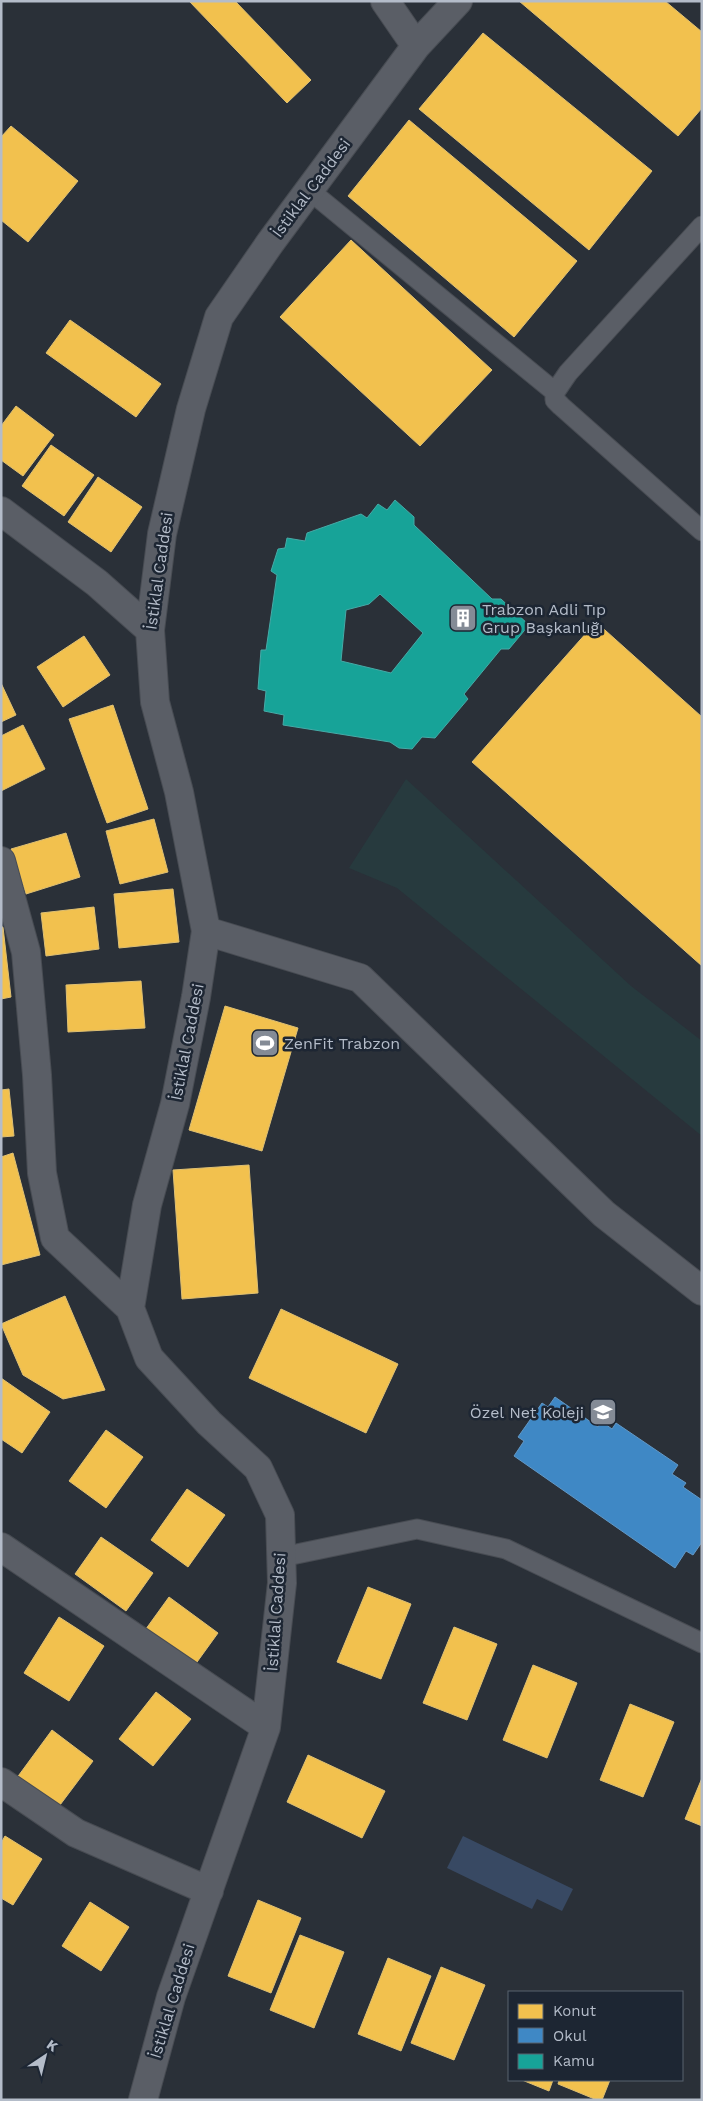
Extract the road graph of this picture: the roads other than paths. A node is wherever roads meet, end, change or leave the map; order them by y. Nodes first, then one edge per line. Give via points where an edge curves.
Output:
1 (385, 1) edge
2 (458, 1) edge
3 (416, 46) junction
4 (309, 190) junction
5 (702, 226) edge
6 (554, 392) junction
7 (1, 511) edge
8 (702, 531) edge
9 (150, 630) junction
10 (1, 861) edge
11 (206, 931) junction
12 (702, 1291) edge
13 (130, 1308) junction
14 (1, 1547) edge
15 (282, 1557) junction
16 (702, 1642) edge
17 (266, 1727) junction
18 (1, 1782) edge
19 (209, 1891) junction
20 (143, 2100) edge

1 - 3 street
2 - 3 street, İstiklal Caddesi
3 - 4 street, İstiklal Caddesi
4 - 6 lane
4 - 9 street, İstiklal Caddesi via 219,317 191,409 162,534
5 - 6 lane
6 - 8 lane via 555,400 561,406
7 - 9 street via 97,583
9 - 11 street, İstiklal Caddesi via 155,702 180,792
10 - 13 street via 26,952 42,1173 55,1238
11 - 12 street via 360,978 604,1214
11 - 13 street, İstiklal Caddesi via 175,1104 147,1205
13 - 15 street, İstiklal Caddesi via 149,1358 208,1423 258,1468 280,1515
14 - 17 street
15 - 16 lane via 417,1529 506,1548
15 - 17 street, İstiklal Caddesi
17 - 19 street, İstiklal Caddesi
18 - 19 street via 76,1833
19 - 20 street, İstiklal Caddesi via 171,1997

